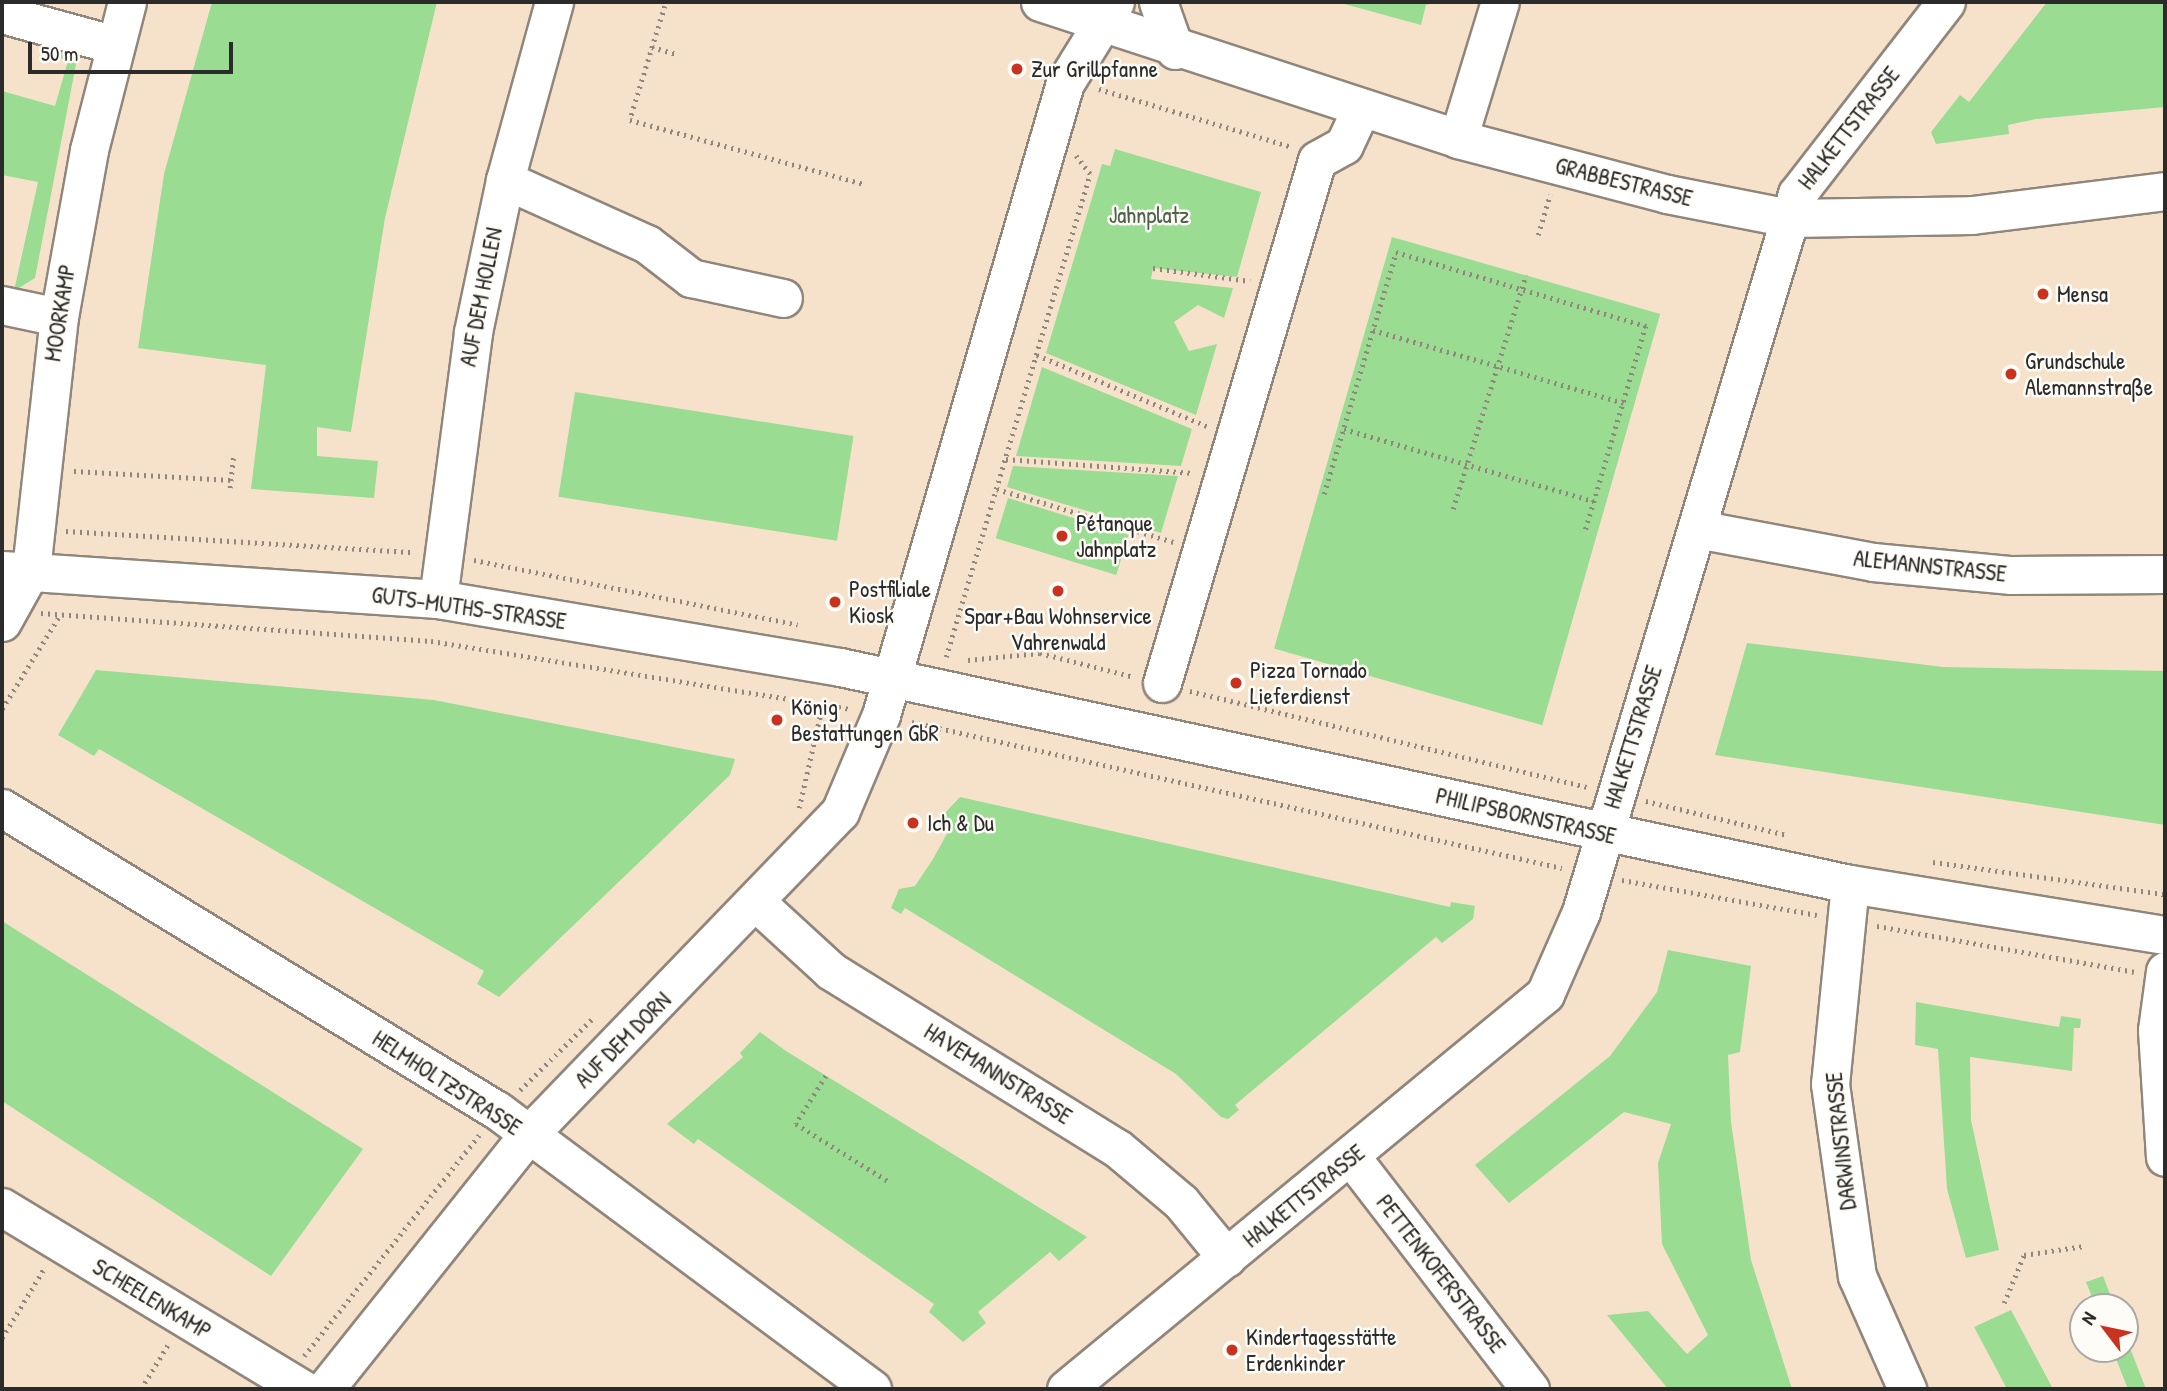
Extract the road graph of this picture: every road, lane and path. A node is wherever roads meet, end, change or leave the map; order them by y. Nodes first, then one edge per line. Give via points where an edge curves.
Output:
1 (127, 2) edge
2 (554, 2) edge
3 (1040, 2) edge
4 (1158, 2) edge
5 (1500, 2) edge
6 (665, 6) dead end
7 (1931, 7) edge
8 (1107, 13) edge
9 (2, 14) edge
10 (116, 45) junction
11 (652, 47) junction
12 (1175, 50) junction
13 (676, 54) dead end
14 (1105, 91) dead end
15 (1360, 110) junction
16 (1458, 139) junction
17 (1317, 160) junction
18 (1083, 164) dead end
19 (1559, 166) junction
20 (505, 180) junction
21 (864, 184) dead end
22 (2165, 191) edge
23 (1789, 218) junction
24 (1538, 235) dead end
25 (1153, 268) dead end
26 (1526, 275) dead end
27 (1279, 289) junction
28 (1522, 289) junction
29 (783, 298) dead end
30 (2, 305) edge
31 (59, 317) junction
32 (1373, 330) junction
33 (1037, 355) junction
34 (1498, 366) junction
35 (1624, 403) junction
36 (1344, 429) junction
37 (1235, 437) junction
38 (233, 457) dead end
39 (1006, 459) junction
40 (1468, 464) junction
41 (38, 468) junction
42 (1224, 475) junction
43 (231, 480) junction
44 (230, 488) dead end
45 (997, 489) junction
46 (1324, 494) dead end
47 (1594, 501) junction
48 (1454, 509) dead end
49 (1697, 529) junction
50 (1585, 532) dead end
51 (1201, 550) junction
52 (17, 570) edge
53 (2165, 574) edge
54 (438, 599) junction
55 (60, 614) junction
56 (5, 617) edge
57 (896, 661) junction
58 (942, 671) junction
59 (1162, 683) junction
60 (2, 709) edge
61 (881, 715) junction
62 (929, 726) junction
63 (1615, 794) junction
64 (2, 808) edge
65 (1603, 834) junction
66 (1803, 839) dead end
67 (1924, 861) dead end
68 (1591, 874) junction
69 (1850, 884) junction
70 (2165, 894) edge
71 (758, 904) junction
72 (1845, 920) junction
73 (2165, 935) edge
74 (2165, 971) edge
75 (2165, 977) edge
76 (826, 1076) dead end
77 (528, 1135) junction
78 (2165, 1157) edge
79 (1352, 1158) junction
80 (888, 1181) dead end
81 (2, 1207) edge
82 (60, 1243) junction
83 (2084, 1245) dead end
84 (1227, 1258) junction
85 (2004, 1303) dead end
86 (184, 1318) junction
87 (2, 1338) edge
88 (141, 1389) edge
89 (302, 1389) edge
90 (325, 1389) edge
91 (872, 1389) edge
92 (1066, 1389) edge
93 (1531, 1389) edge
94 (1907, 1389) edge

1 - 10 street, MOORKAMP
2 - 20 street, AUF DEM HOLLEN
3 - 8 street, GRABBESTRASSE
4 - 12 street
5 - 16 street
6 - 11 path
7 - 23 street, HALKETTSTRASSE via 1797,194
8 - 12 street, GRABBESTRASSE
8 - 57 street via 1065,83
9 - 10 street
10 - 31 street, MOORKAMP
11 - 13 path
11 - 21 path via 631,120
12 - 15 street, GRABBESTRASSE
14 - 17 path via 1305,150
15 - 16 street, GRABBESTRASSE
15 - 17 street via 1344,145
16 - 19 street, GRABBESTRASSE
17 - 27 street
18 - 33 path via 1090,174
19 - 23 street, GRABBESTRASSE
19 - 24 path
20 - 29 street via 648,244 691,278
20 - 54 street, AUF DEM HOLLEN via 472,332
22 - 23 street, GRABBESTRASSE via 1972,215
23 - 49 street, HALKETTSTRASSE
25 - 27 path via 1237,277
26 - 28 path
27 - 37 street
28 - 32 path via 1396,252
28 - 34 path
28 - 35 path via 1646,326
30 - 31 street
31 - 41 street, MOORKAMP
32 - 34 path
32 - 36 path
33 - 37 path
33 - 39 path
34 - 35 path
34 - 40 path
35 - 47 path
36 - 40 path
36 - 46 path
37 - 42 street
38 - 43 path
39 - 42 path
39 - 45 path
40 - 47 path
40 - 48 path
41 - 43 path
41 - 52 street, MOORKAMP
42 - 51 street
43 - 44 path
45 - 51 path
45 - 58 path
47 - 50 path
49 - 53 street, ALEMANNSTRASSE via 1887,563 2011,575
49 - 63 street, HALKETTSTRASSE
51 - 59 street
52 - 54 street, GUTS-MUTHS-STRASSE
52 - 56 street, MOORKAMP
54 - 57 street, GUTS-MUTHS-STRASSE
55 - 56 path
55 - 60 path
55 - 61 path via 431,641
57 - 58 street, PHILIPSBORNSTRASSE
57 - 58 path
57 - 61 street, AUF DEM DORN
58 - 59 path via 969,660 1040,653
58 - 62 path
58 - 65 street, PHILIPSBORNSTRASSE
59 - 63 path
61 - 62 path
61 - 71 street, AUF DEM DORN via 841,813
62 - 68 path
63 - 65 street, HALKETTSTRASSE
63 - 66 path
64 - 77 street, HELMHOLTZSTRASSE
65 - 68 street, HALKETTSTRASSE
65 - 69 street, PHILIPSBORNSTRASSE
67 - 70 path
68 - 72 path
68 - 79 street, HALKETTSTRASSE via 1566,957 1545,994
69 - 72 street, DARWINSTRASSE
69 - 73 street, PHILIPSBORNSTRASSE
71 - 77 street, AUF DEM DORN
71 - 84 street, HAVEMANNSTRASSE via 831,971 1117,1148 1181,1202
72 - 75 path
72 - 94 street, DARWINSTRASSE via 1830,1084 1857,1276
74 - 75 street
75 - 78 street via 2157,1031
76 - 80 path via 796,1124
77 - 90 street, AUF DEM DORN
77 - 91 street, HELMHOLTZSTRASSE
79 - 84 street, HALKETTSTRASSE
79 - 93 street, PETTENKOFERSTRASSE
81 - 82 street, SCHEELENKAMP
82 - 86 street, SCHEELENKAMP
82 - 87 path
83 - 85 path via 2024,1255
84 - 92 street, HALKETTSTRASSE
86 - 88 path
86 - 89 street, SCHEELENKAMP

